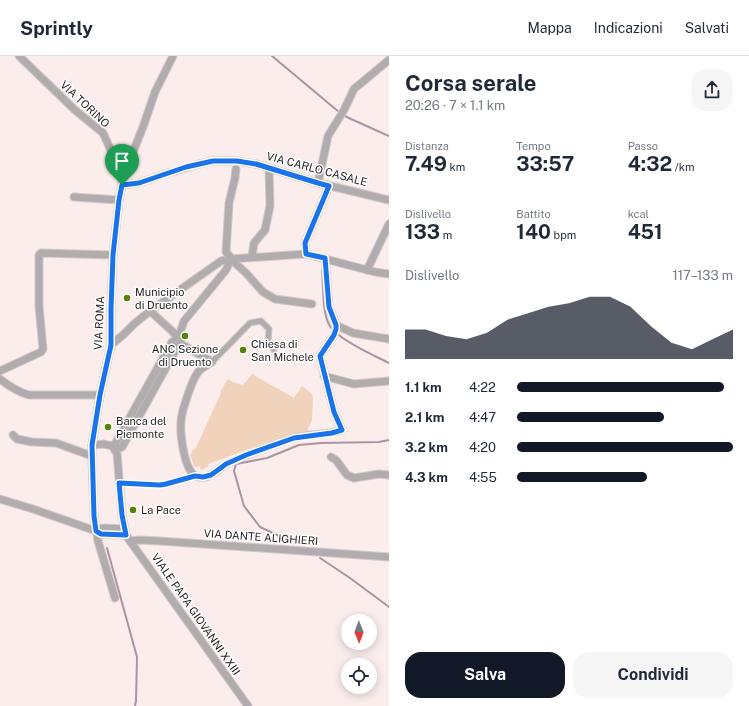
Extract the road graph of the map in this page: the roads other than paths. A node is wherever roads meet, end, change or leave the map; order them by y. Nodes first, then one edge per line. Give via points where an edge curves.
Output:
1 (19, 56) edge
2 (172, 56) edge
3 (389, 60) edge
4 (269, 168) junction
5 (236, 169) dead end
6 (123, 177) junction
7 (318, 183) junction
8 (122, 185) junction
9 (329, 186) junction
10 (74, 197) dead end
11 (119, 200) junction
12 (389, 200) edge
13 (389, 224) edge
14 (306, 254) junction
15 (113, 255) junction
16 (252, 257) junction
17 (325, 258) junction
18 (231, 259) junction
19 (367, 270) junction
20 (389, 274) edge
21 (312, 304) dead end
22 (150, 311) junction
23 (335, 329) junction
24 (178, 339) junction
25 (389, 339) edge
26 (111, 345) junction
27 (274, 350) dead end
28 (212, 362) junction
29 (0, 372) edge
30 (324, 376) junction
31 (0, 379) edge
32 (389, 381) edge
33 (100, 395) junction
34 (12, 435) dead end
35 (92, 445) junction
36 (114, 448) junction
37 (92, 456) junction
38 (331, 457) dead end
39 (389, 475) edge
40 (195, 476) junction
41 (119, 483) junction
42 (0, 499) edge
43 (96, 531) junction
44 (127, 535) junction
45 (389, 557) edge
46 (115, 598) dead end
47 (248, 706) edge

1 - 6 street, VIA TORINO via 103,133
2 - 6 street, VIA ROMA via 155,92
3 - 7 street via 354,89 328,136
4 - 7 street, VIA CARLO CASALE
4 - 8 street, VIA CARLO CASALE via 246,162 213,161 139,183
4 - 16 street via 270,206 265,230 254,243
5 - 18 street via 228,203 226,252
6 - 8 street, VIA ROMA
7 - 9 street, VIA CARLO CASALE
8 - 11 street, VIA ROMA
9 - 12 street, VIA CARLO CASALE
9 - 14 street via 305,243
10 - 11 street
11 - 15 street, VIA ROMA
13 - 19 street
14 - 16 street
14 - 17 street
15 - 26 street, VIA ROMA
15 - 29 street via 39,255 39,306 43,349
16 - 18 street
17 - 19 street
17 - 23 street via 329,307
18 - 21 street via 263,292 275,299
18 - 22 street via 221,261
18 - 24 street via 226,270 184,321
19 - 20 street
22 - 24 street
22 - 26 street
23 - 25 street
23 - 30 street via 320,356
24 - 28 street via 183,346
24 - 36 street via 178,346 122,447
26 - 33 street, VIA ROMA
27 - 28 street via 268,343 269,329 261,321 250,323
28 - 40 street via 199,371 190,387 181,420 185,458
30 - 32 street via 354,384
30 - 40 street via 342,430 294,438 246,455 226,464 211,475
31 - 33 street via 29,395
33 - 35 street, VIA ROMA
34 - 37 street via 17,439 32,442 56,443
35 - 36 street via 104,444
35 - 37 street, VIA ROMA
36 - 41 street via 117,453
37 - 43 street, VIA ROMA
38 - 39 street via 347,475 354,478
40 - 41 street via 160,485
41 - 44 street
42 - 43 street, VIA DANTE ALIGHIERI
43 - 44 street, VIA DANTE ALIGHIERI via 101,534
43 - 46 street, VIA ROMA
44 - 45 street, VIA DANTE ALIGHIERI via 160,541
44 - 47 street, VIALE PAPA GIOVANNI XXIII

